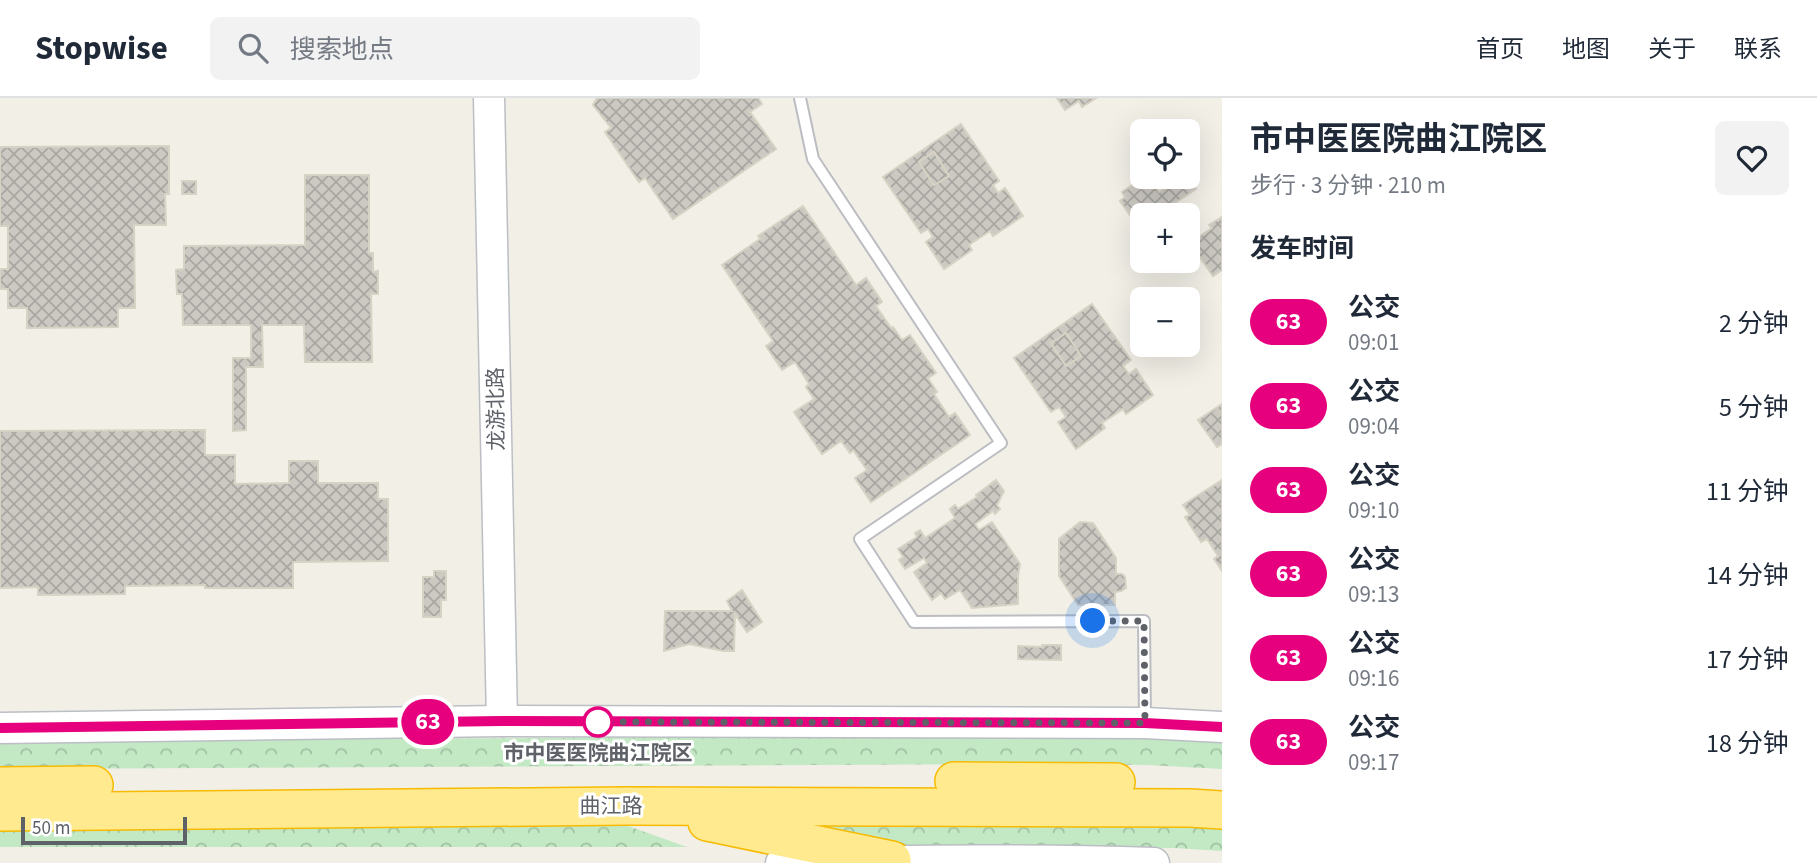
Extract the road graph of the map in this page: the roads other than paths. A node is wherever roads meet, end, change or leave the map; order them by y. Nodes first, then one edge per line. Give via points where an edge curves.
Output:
1 (489, 98) edge
2 (800, 98) edge
3 (502, 721) junction
4 (1145, 723) junction
5 (1222, 727) edge
6 (0, 728) edge
7 (1222, 785) edge
8 (0, 786) edge
9 (627, 806) junction
10 (1222, 810) edge
11 (0, 812) edge
12 (892, 860) junction
13 (781, 863) edge
14 (1154, 863) edge

1 - 3 main road, 龙游北路
2 - 4 lane via 813,159 1001,443 860,539 914,621 1144,621
3 - 4 main road
3 - 6 main road
4 - 5 main road
7 - 8 highway, 曲江路 via 1025,781
9 - 10 highway, 曲江路
9 - 11 highway, 曲江路
9 - 12 highway
12 - 13 main road
12 - 14 main road

